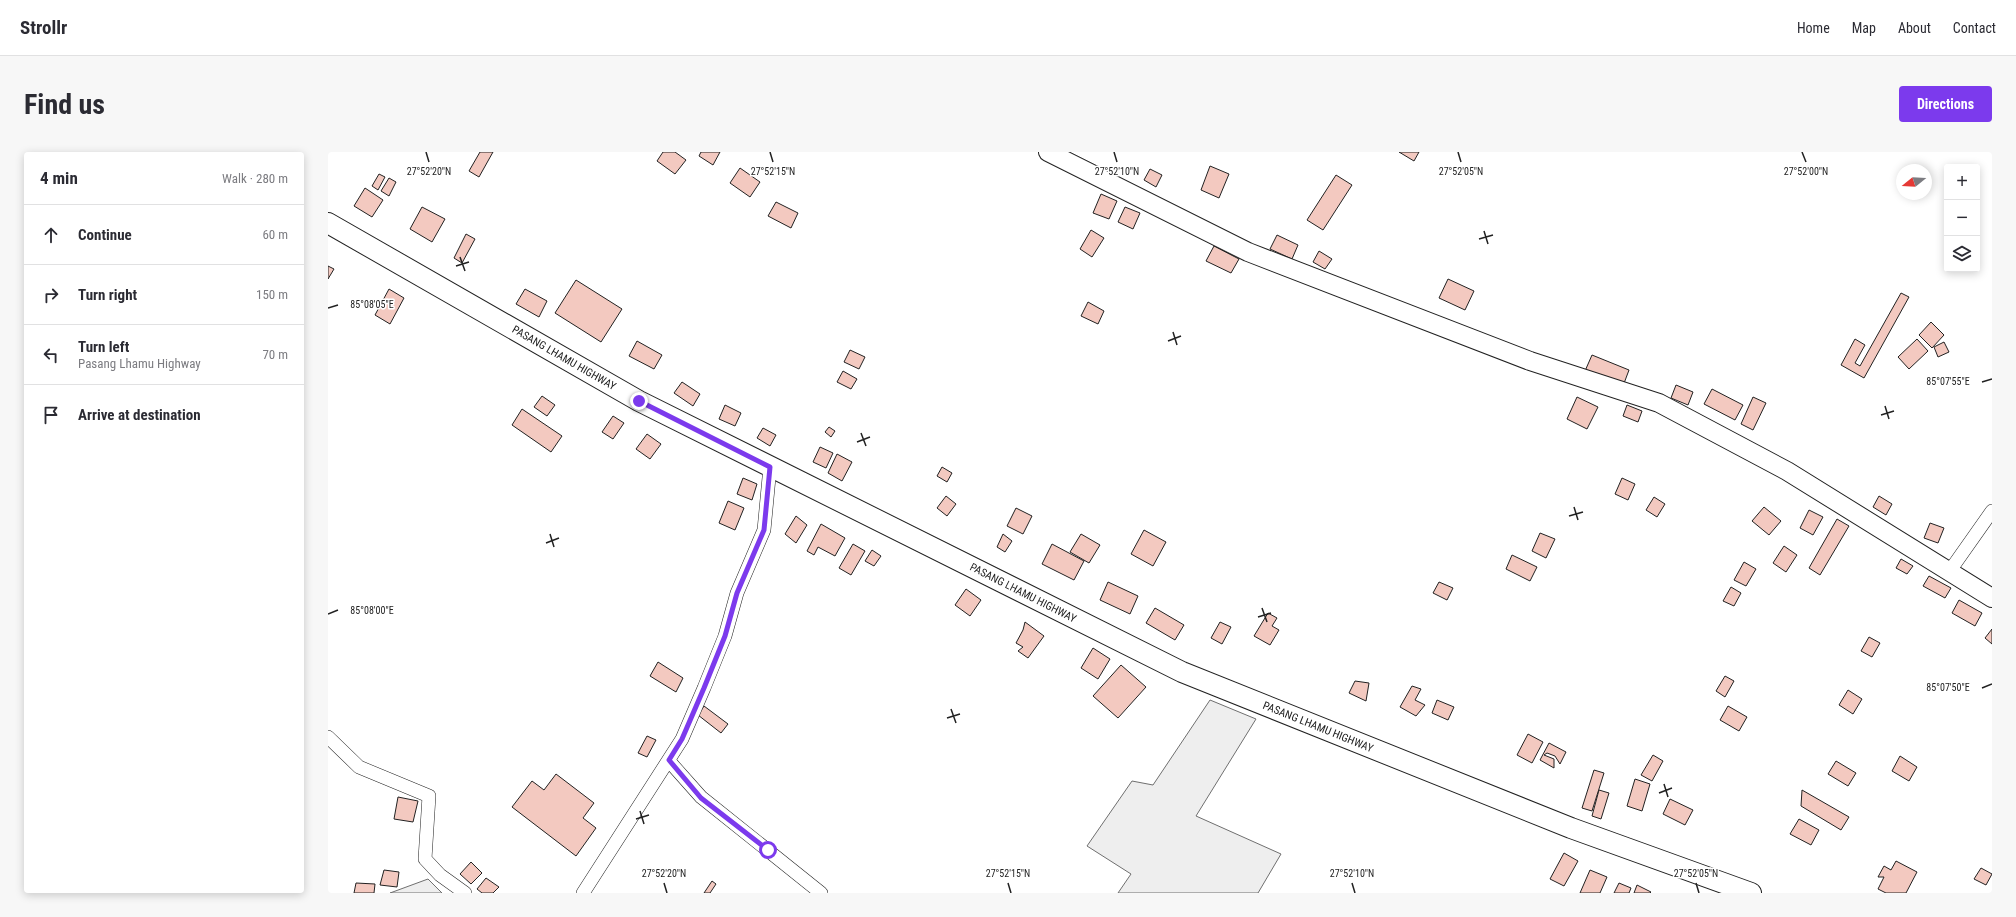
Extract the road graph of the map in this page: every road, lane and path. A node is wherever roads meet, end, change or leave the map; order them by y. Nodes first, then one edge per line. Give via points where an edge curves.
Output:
1 (1048, 152) edge
2 (328, 222) edge
3 (770, 467) junction
4 (1992, 511) edge
5 (1949, 572) junction
6 (1992, 598) edge
7 (328, 737) edge
8 (669, 760) junction
9 (465, 893) edge
10 (583, 893) edge
11 (821, 893) edge
12 (1751, 893) edge

1 - 5 main road via 1248,252 1530,361 1659,403 1787,471
2 - 3 main road, PASANG LHAMU HIGHWAY via 639,401
3 - 8 street via 764,530 737,593 725,636 707,682 682,739
3 - 12 main road, PASANG LHAMU HIGHWAY via 1182,672 1571,828
4 - 5 street
5 - 6 main road
7 - 9 street via 359,767 429,796 424,859 440,875
8 - 10 street
8 - 11 street via 701,798

